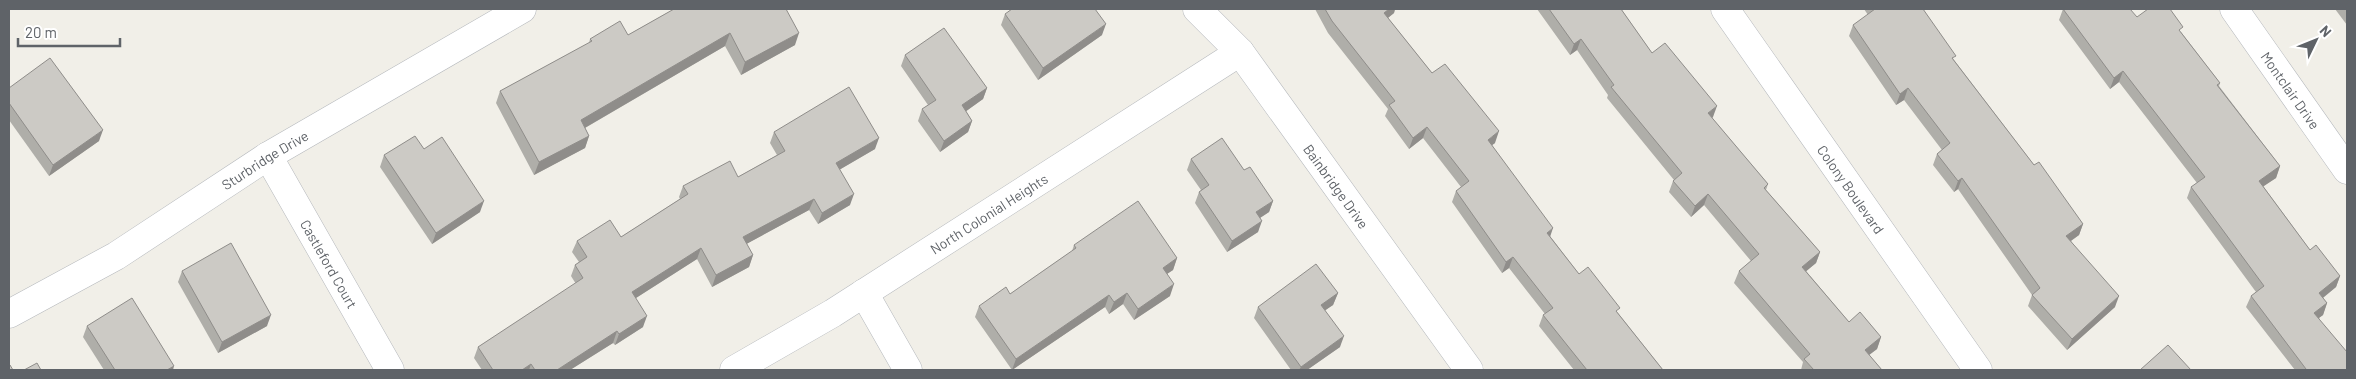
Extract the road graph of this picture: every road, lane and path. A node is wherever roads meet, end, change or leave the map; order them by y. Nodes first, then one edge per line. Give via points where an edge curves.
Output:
1 (522, 9) edge
2 (1197, 9) edge
3 (1725, 9) edge
4 (2234, 9) edge
5 (1240, 52) junction
6 (268, 156) junction
7 (2347, 170) edge
8 (864, 293) junction
9 (9, 314) edge
10 (390, 370) edge
11 (734, 370) edge
12 (908, 370) edge
13 (1469, 370) edge
14 (1978, 370) edge

1 - 6 street, Sturbridge Drive
2 - 5 street, Bainbridge Drive
3 - 14 street, Colony Boulevard
4 - 7 street, Montclair Drive
5 - 8 street, North Colonial Heights
5 - 13 street, Bainbridge Drive
6 - 9 street, Sturbridge Drive via 116,256
6 - 10 street, Castleford Court
8 - 11 street, North Colonial Heights
8 - 12 street

